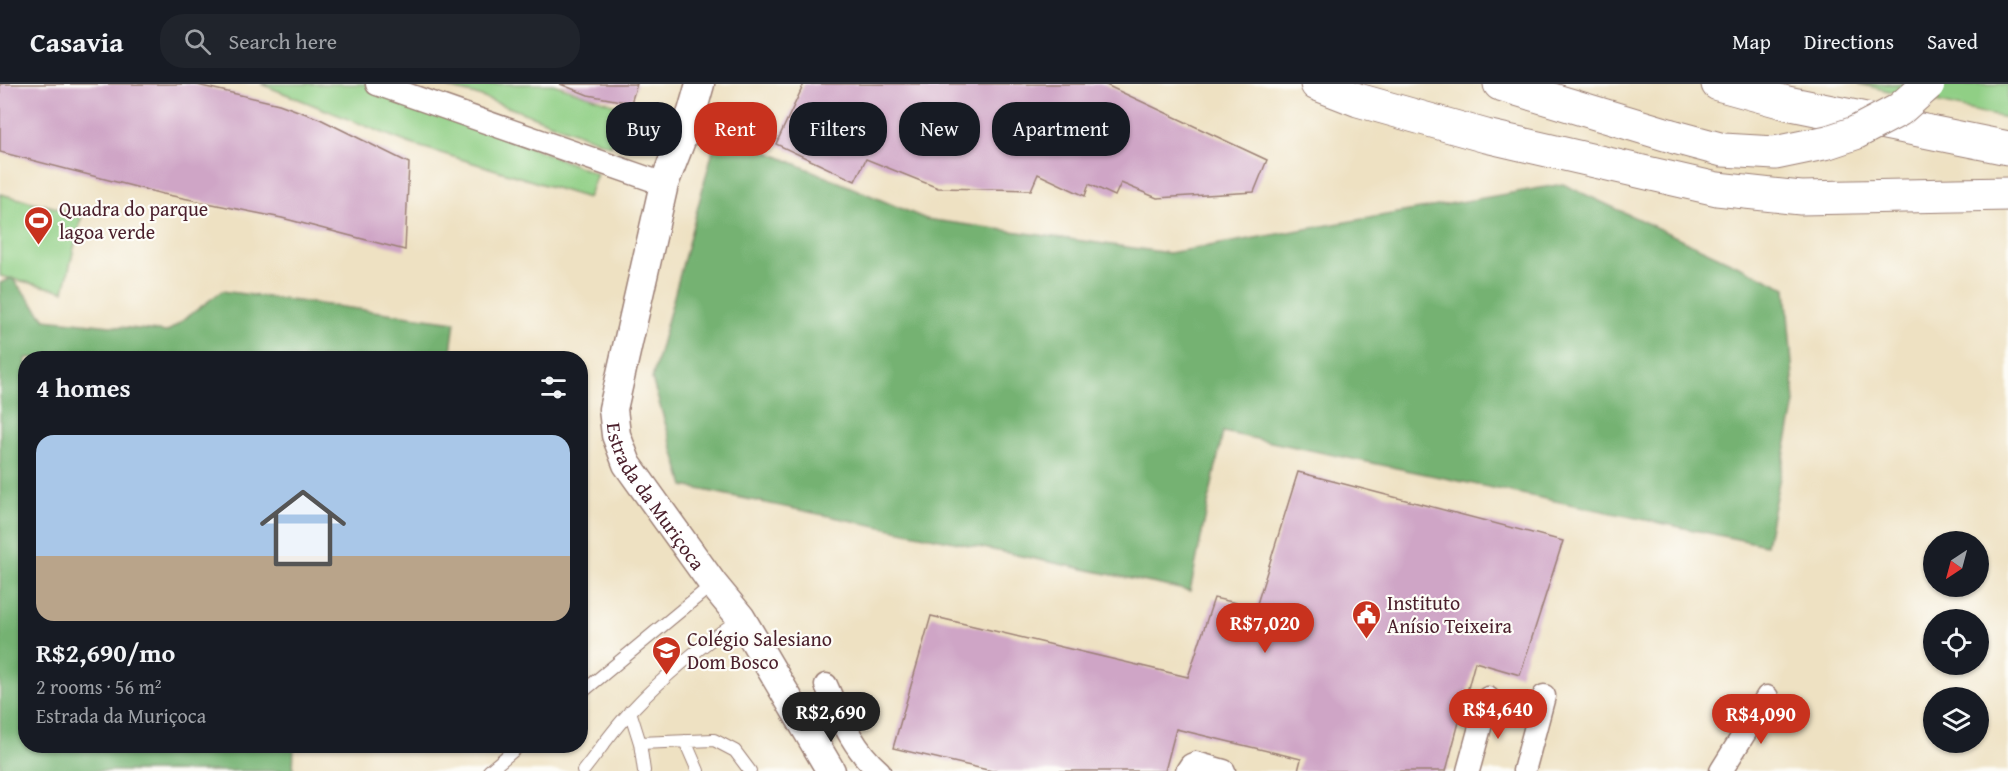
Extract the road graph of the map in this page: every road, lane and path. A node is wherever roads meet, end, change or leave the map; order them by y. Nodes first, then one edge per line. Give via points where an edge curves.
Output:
1 (377, 84) edge
2 (700, 84) edge
3 (1317, 84) edge
4 (1500, 84) edge
5 (1718, 84) edge
6 (1928, 84) edge
7 (2008, 148) edge
8 (664, 184) junction
9 (2008, 194) edge
10 (713, 584) junction
11 (741, 618) junction
12 (826, 685) dead end
13 (588, 687) edge
14 (1544, 696) dead end
15 (1767, 697) dead end
16 (1488, 698) dead end
17 (630, 711) junction
18 (685, 741) junction
19 (640, 743) junction
20 (511, 753) edge
21 (489, 771) edge
22 (583, 771) edge
23 (644, 771) edge
24 (698, 771) edge
25 (750, 771) edge
26 (831, 771) edge
27 (879, 771) edge
28 (1187, 771) edge
29 (1224, 771) edge
30 (1468, 771) edge
31 (1524, 771) edge
32 (1721, 771) edge

1 - 8 street
2 - 8 street, Estrada da Muriçoca
3 - 9 highway via 1358,100 1486,136 1717,189 1801,198
4 - 6 highway, bridge via 1723,150 1775,153 1855,134 1899,110
5 - 7 highway
8 - 10 street, Estrada da Muriçoca via 620,370 613,409 616,435 627,464
10 - 11 street, Estrada da Muriçoca
10 - 13 lane
11 - 17 lane via 669,673
11 - 26 street, Estrada da Muriçoca
12 - 27 street via 849,736
14 - 31 street
15 - 32 street
16 - 30 street
17 - 19 lane
17 - 22 lane
18 - 19 lane
18 - 24 lane
18 - 25 lane via 714,740 735,751
19 - 23 lane
20 - 21 lane
28 - 29 street via 1196,764

